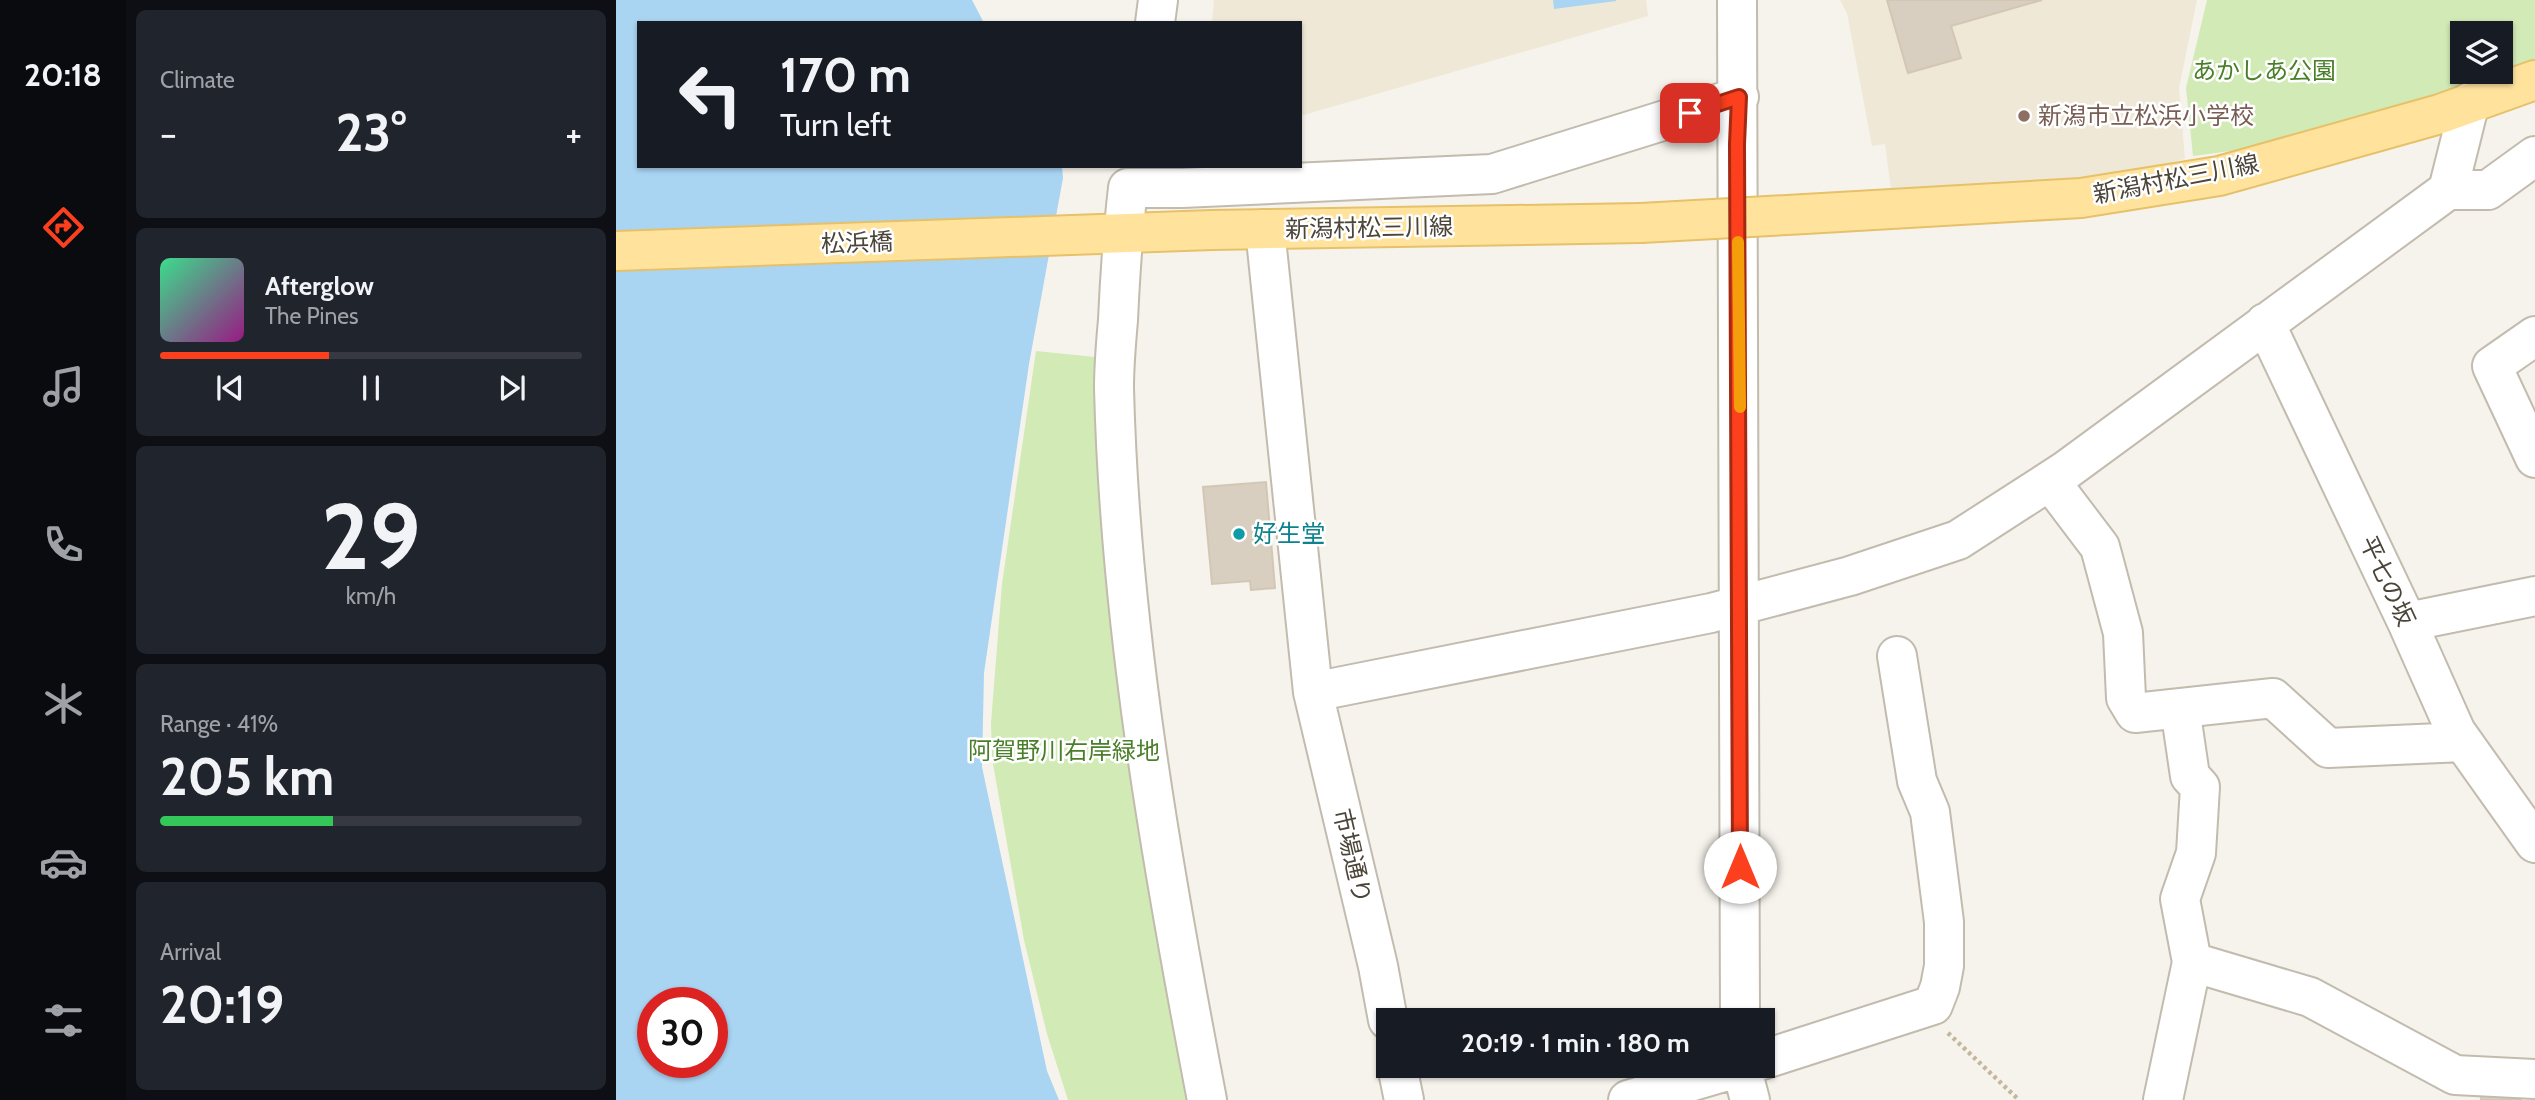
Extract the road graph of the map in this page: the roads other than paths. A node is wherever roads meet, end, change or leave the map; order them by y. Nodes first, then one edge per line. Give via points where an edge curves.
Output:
1 (1158, 0) edge
2 (1737, 0) edge
3 (1155, 21) edge
4 (2535, 80) edge
5 (1739, 97) junction
6 (2470, 102) junction
7 (2535, 156) edge
8 (1130, 177) edge
9 (2448, 190) junction
10 (1265, 229) junction
11 (1110, 235) junction
12 (616, 251) edge
13 (2265, 323) junction
14 (2535, 336) edge
15 (2535, 458) edge
16 (2050, 481) junction
17 (2535, 596) edge
18 (1739, 605) junction
19 (2407, 622) junction
20 (1898, 656) dead end
21 (1313, 692) junction
22 (2180, 708) junction
23 (2463, 742) junction
24 (2531, 833) edge
25 (2192, 962) junction
26 (1386, 1008) edge
27 (1741, 1008) edge
28 (1775, 1062) edge
29 (1399, 1078) edge
30 (1722, 1078) edge
31 (2535, 1079) edge
32 (1207, 1100) edge
33 (1404, 1100) edge
34 (1628, 1100) edge
35 (2163, 1100) edge

1 - 3 street
2 - 5 street
4 - 6 main road, 新潟村松三川線
5 - 8 street via 1492,174 1182,188
5 - 18 street
6 - 9 street
6 - 10 main road, 新潟村松三川線, bridge via 2219,176 2081,198 1641,223
7 - 9 street via 2488,190
8 - 11 street
9 - 13 street
10 - 11 main road, 新潟村松三川線
10 - 21 street, 市場通り
11 - 12 main road, 松浜橋
11 - 32 street via 1114,386 1131,621 1158,839
13 - 16 street
13 - 19 street, 平七の坂
14 - 15 street via 2492,366
16 - 18 street via 1958,540 1850,576
16 - 22 street via 2100,547 2123,633 2126,698 2135,713
17 - 19 street
18 - 21 street
18 - 27 street
19 - 23 street, 平七の坂
20 - 28 street via 1917,781 1930,812 1944,922 1940,987 1933,1005
21 - 26 street, 市場通り
22 - 23 street via 2273,698 2328,748
22 - 25 street via 2190,776 2200,787 2196,853 2180,899
23 - 24 street, 平七の坂
25 - 31 street via 2311,997 2455,1075
25 - 35 street
29 - 33 street
30 - 34 street

